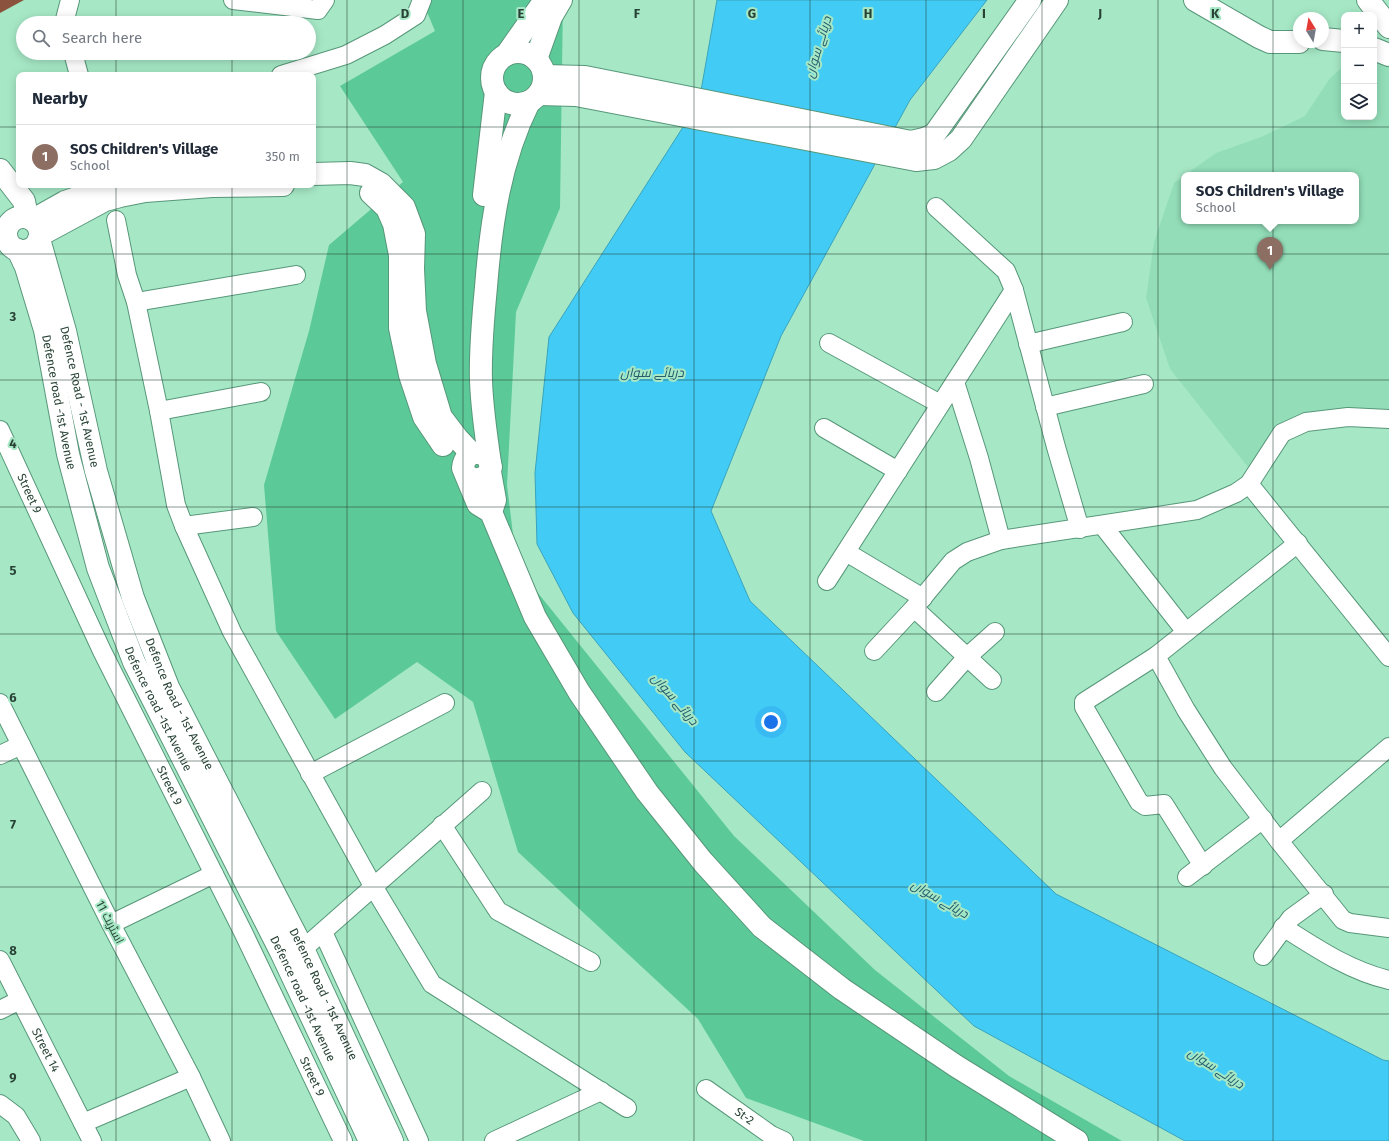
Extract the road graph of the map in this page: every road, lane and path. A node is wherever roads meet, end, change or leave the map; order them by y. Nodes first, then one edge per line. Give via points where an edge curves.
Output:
1 (70, 0) edge
2 (233, 0) edge
3 (325, 0) edge
4 (422, 0) edge
5 (545, 0) edge
6 (561, 0) edge
7 (1030, 0) edge
8 (1057, 0) edge
9 (1195, 0) edge
10 (1368, 0) edge
11 (66, 16) edge
12 (1389, 27) edge
13 (1329, 40) edge
14 (1341, 41) edge
15 (1293, 42) edge
16 (1377, 50) edge
17 (506, 54) junction
18 (1389, 55) edge
19 (75, 60) edge
20 (78, 72) edge
21 (291, 72) edge
22 (537, 83) junction
23 (496, 92) junction
24 (913, 151) junction
25 (0, 170) edge
26 (316, 174) edge
27 (316, 184) edge
28 (106, 188) edge
29 (185, 188) edge
30 (936, 207) dead end
31 (116, 220) dead end
32 (3, 226) edge
33 (35, 228) junction
34 (18, 250) junction
35 (296, 275) dead end
36 (1014, 290) junction
37 (136, 302) junction
38 (1123, 322) dead end
39 (829, 344) dead end
40 (1028, 344) junction
41 (955, 382) junction
42 (1144, 384) dead end
43 (261, 392) dead end
44 (940, 404) junction
45 (1045, 407) junction
46 (160, 411) junction
47 (1389, 419) edge
48 (824, 428) dead end
49 (0, 430) edge
50 (476, 464) junction
51 (898, 471) junction
52 (1249, 484) junction
53 (253, 517) dead end
54 (184, 526) junction
55 (1103, 526) junction
56 (1080, 529) junction
57 (1001, 540) junction
58 (1298, 543) junction
59 (846, 552) junction
60 (827, 581) dead end
61 (919, 603) junction
62 (995, 632) dead end
63 (1186, 632) junction
64 (874, 652) dead end
65 (1156, 656) junction
66 (968, 657) junction
67 (1389, 657) edge
68 (992, 680) dead end
69 (936, 692) dead end
70 (0, 703) edge
71 (445, 703) dead end
72 (21, 745) junction
73 (1389, 747) edge
74 (0, 754) edge
75 (310, 774) junction
76 (482, 791) dead end
77 (1263, 819) junction
78 (442, 825) junction
79 (1280, 840) junction
80 (1203, 866) junction
81 (214, 874) junction
82 (1187, 877) dead end
83 (268, 880) junction
84 (373, 886) junction
85 (248, 888) junction
86 (1324, 894) junction
87 (111, 924) junction
88 (1283, 927) junction
89 (1389, 928) edge
90 (323, 932) junction
91 (303, 949) junction
92 (1263, 956) dead end
93 (0, 960) edge
94 (591, 962) dead end
95 (1389, 980) edge
96 (20, 1000) junction
97 (0, 1010) edge
98 (191, 1077) junction
99 (706, 1089) dead end
100 (602, 1091) junction
101 (0, 1104) edge
102 (627, 1108) dead end
103 (8, 1120) edge
104 (83, 1123) junction
105 (30, 1141) edge
106 (92, 1141) edge
107 (221, 1141) edge
108 (343, 1141) edge
109 (370, 1141) edge
110 (392, 1141) edge
111 (420, 1141) edge
112 (494, 1141) edge
113 (784, 1141) edge
114 (1077, 1141) edge

1 - 11 street
2 - 3 street via 318,10
4 - 21 street via 416,15 385,35 346,55
5 - 17 main road
6 - 22 main road via 551,17
7 - 24 main road via 934,135 924,140
8 - 24 main road via 960,139 949,150 934,158
9 - 15 main road via 1270,42
10 - 12 main road
13 - 14 main road
16 - 18 main road
17 - 22 main road via 525,53
17 - 23 main road via 497,62 492,74
19 - 20 street
22 - 23 main road via 510,103 499,97
22 - 24 main road via 580,86
22 - 50 main road via 511,141 490,235 480,356
23 - 50 main road via 474,262 469,336 469,384
25 - 33 main road, Defence Road - 1st Avenue via 24,201
26 - 50 main road via 364,175 381,184 404,207 414,234 415,311 425,364 441,416
27 - 50 main road via 357,186 374,194 386,208 394,224 400,249 400,328 410,375 424,417 443,445
28 - 33 main road via 65,202
29 - 33 main road via 120,196
30 - 36 street via 1006,271
31 - 37 street via 127,276
32 - 33 main road, Defence road -1st Avenue via 16,218
32 - 34 main road, Defence road -1st Avenue via 7,243
33 - 34 main road via 32,248
33 - 83 main road, Defence Road - 1st Avenue via 65,331 96,471 133,598 168,687
34 - 85 main road, Defence road -1st Avenue via 45,330 68,454 98,568 134,662
35 - 37 street
36 - 40 street
36 - 41 street
37 - 46 street
38 - 40 street
39 - 44 street
40 - 45 street
41 - 44 street
41 - 57 street
42 - 45 street
43 - 46 street
44 - 51 street
45 - 56 street
46 - 54 street via 176,505
47 - 52 street via 1348,417 1306,422 1282,433
48 - 51 street
49 - 81 street, Street 9 via 102,651
50 - 114 main road via 478,504 491,512 535,617 579,692 647,792 703,862 762,927 842,989 950,1062
51 - 59 street
52 - 55 street via 1236,493 1197,510
52 - 58 street
53 - 54 street
54 - 75 street via 232,632
55 - 56 street
55 - 63 street
56 - 57 street
57 - 61 street via 967,552 953,562
58 - 63 street
58 - 67 street
59 - 60 street
59 - 61 street
61 - 64 street
61 - 66 street
62 - 66 street
63 - 65 street
65 - 77 street via 1186,710 1219,761
65 - 80 street via 1084,702 1084,707 1139,802 1145,806 1164,804
66 - 68 street
66 - 69 street
70 - 72 street, اسٹریٹ 11
71 - 75 street
72 - 74 street
72 - 87 street, اسٹریٹ 11
73 - 79 street
75 - 84 street
76 - 78 street
77 - 79 street
77 - 80 street
78 - 84 street
78 - 94 street via 498,911
79 - 86 street
80 - 82 street
81 - 87 street
81 - 108 street, Street 9
83 - 85 main road
83 - 91 main road, Defence Road - 1st Avenue
84 - 90 street
84 - 100 street via 432,984
85 - 109 main road, Defence road -1st Avenue
86 - 88 street
86 - 89 street via 1346,922
87 - 98 street, اسٹریٹ 11
88 - 92 street
88 - 95 street via 1335,960
90 - 91 street
90 - 111 street
91 - 110 main road, Defence Road - 1st Avenue
93 - 96 street, Street 14
96 - 97 street
96 - 104 street, Street 14
98 - 104 street
98 - 107 street, اسٹریٹ 11
99 - 113 street, St-2 via 771,1135
100 - 102 street
100 - 112 street
101 - 103 street
103 - 105 street
104 - 106 street, Street 14

